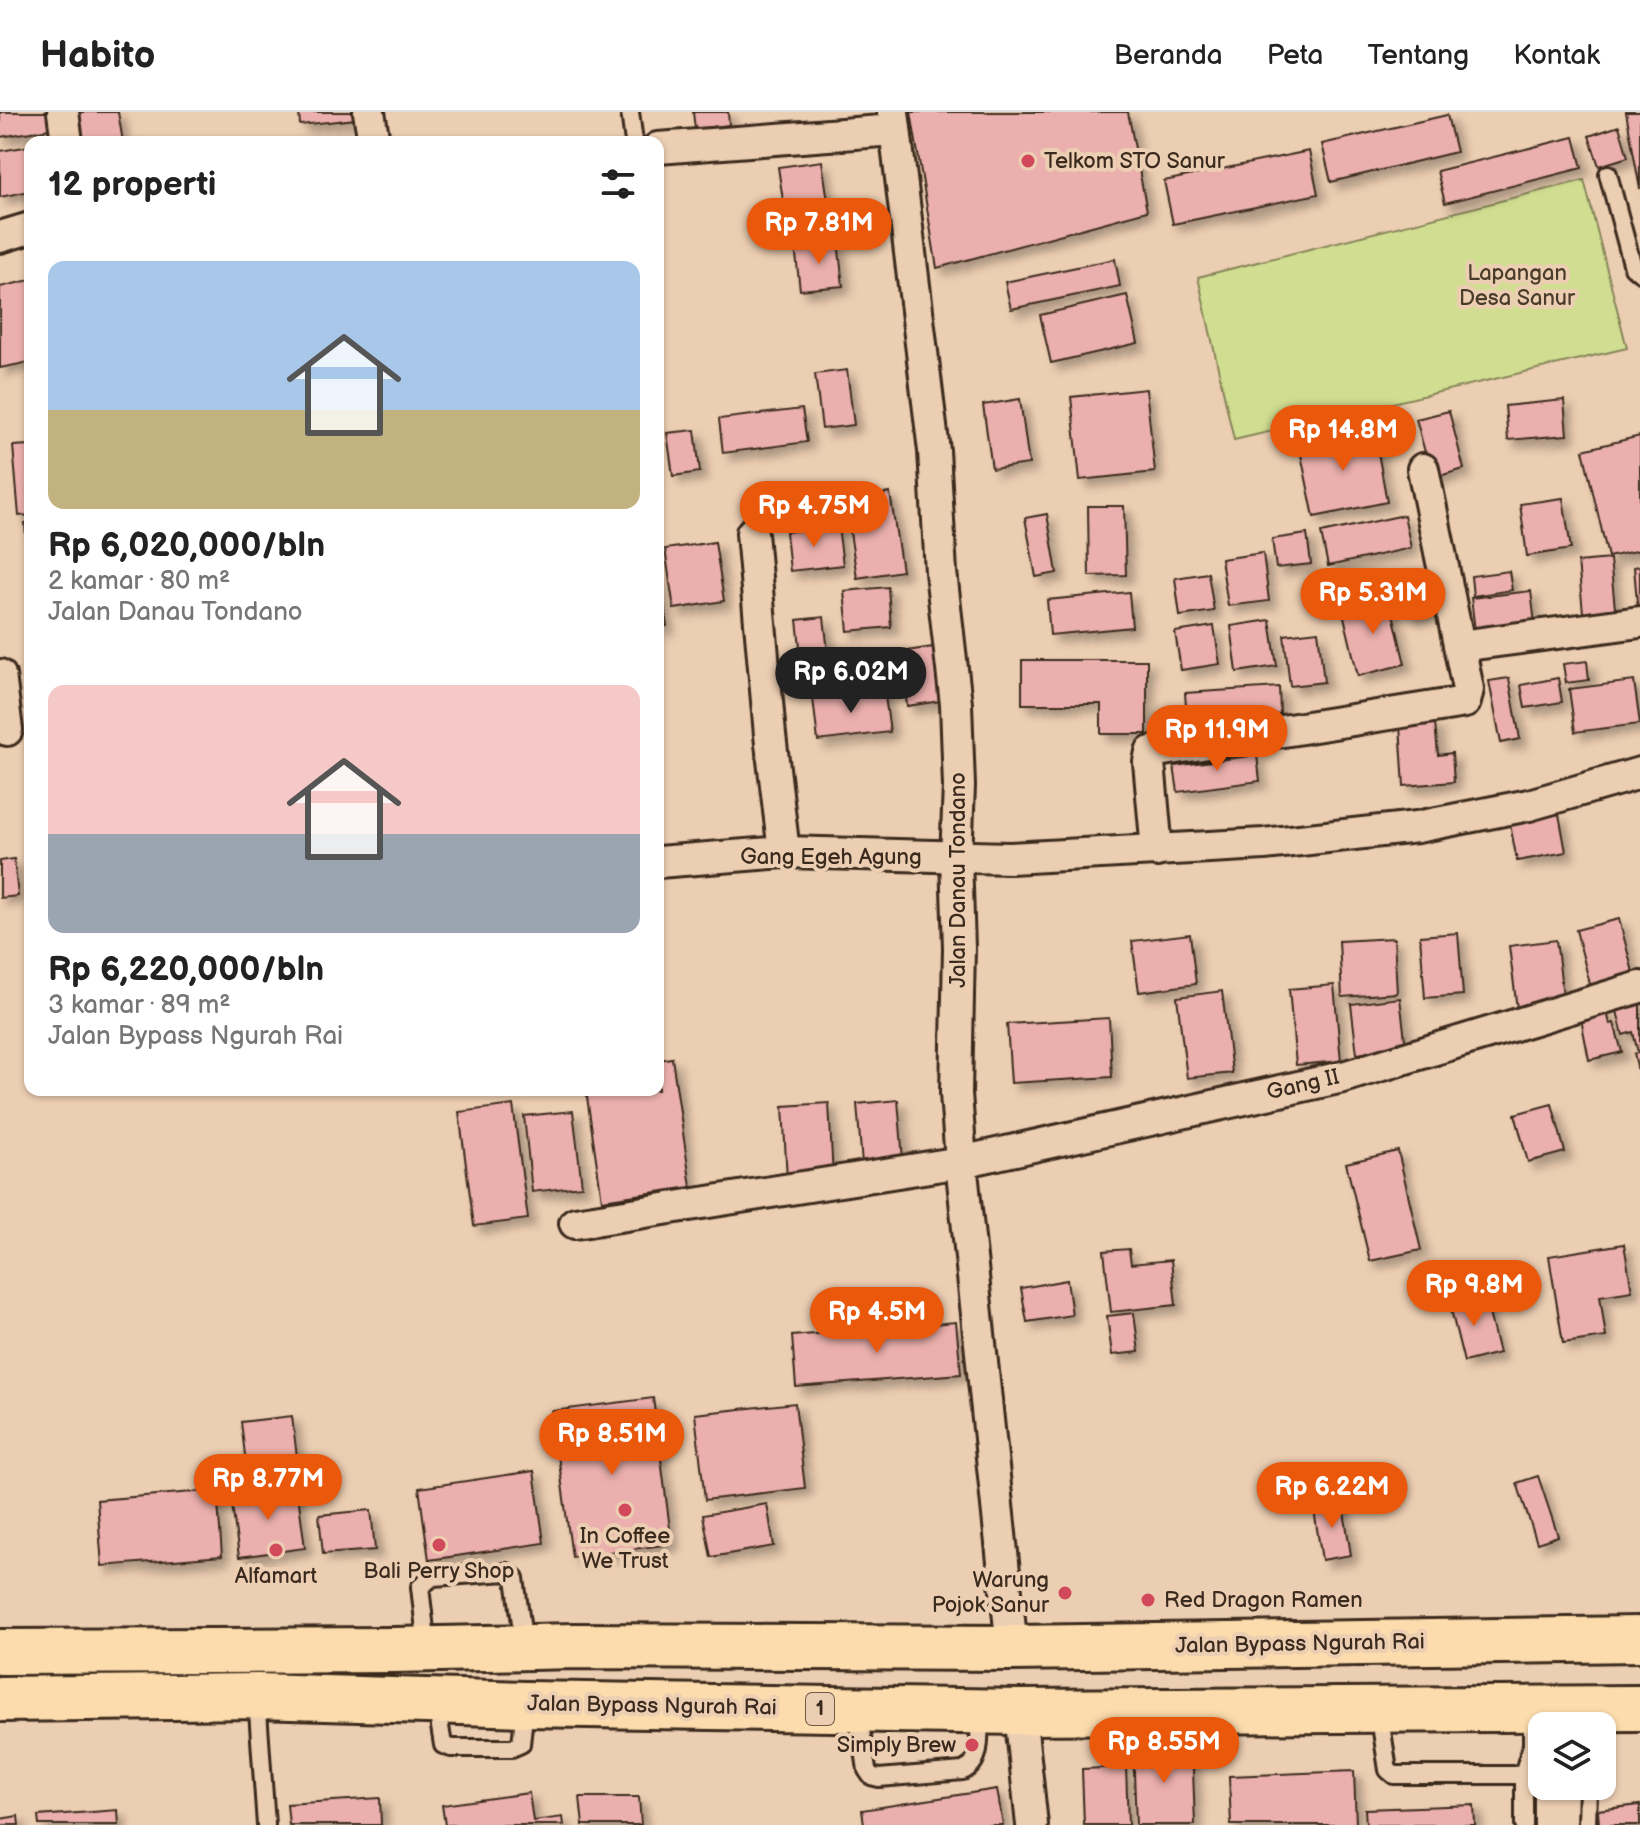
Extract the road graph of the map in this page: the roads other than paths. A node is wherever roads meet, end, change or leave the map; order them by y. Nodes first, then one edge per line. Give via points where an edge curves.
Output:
1 (63, 112) edge
2 (369, 112) edge
3 (630, 112) edge
4 (894, 121) edge
5 (66, 136) edge
6 (373, 136) edge
7 (633, 136) edge
8 (664, 147) edge
9 (1608, 174) dead end
10 (24, 230) edge
11 (0, 237) edge
12 (1640, 273) edge
13 (1423, 469) dead end
14 (752, 533) dead end
15 (1640, 622) edge
16 (1460, 646) junction
17 (0, 675) edge
18 (7, 730) dead end
19 (1640, 773) edge
20 (1157, 851) junction
21 (784, 852) junction
22 (956, 858) junction
23 (664, 862) edge
24 (1640, 987) edge
25 (961, 1162) junction
26 (575, 1223) dead end
27 (1640, 1639) edge
28 (524, 1647) junction
29 (1012, 1648) junction
30 (427, 1650) junction
31 (0, 1652) edge
32 (257, 1696) junction
33 (0, 1699) edge
34 (1532, 1708) junction
35 (1640, 1708) edge
36 (857, 1710) junction
37 (1379, 1710) junction
38 (1000, 1712) junction
39 (1558, 1712) edge
40 (1616, 1712) edge
41 (1524, 1771) junction
42 (1588, 1800) edge
43 (266, 1825) edge
44 (1032, 1825) edge
45 (1524, 1825) edge
46 (1587, 1825) edge

1 - 5 street
2 - 6 street
3 - 7 lane
4 - 8 street
4 - 22 street, Jalan Danau Tondano via 934,451 956,704
9 - 12 lane via 1633,267
10 - 11 street
13 - 16 street
14 - 21 street
15 - 16 street
16 - 20 street via 1468,689 1463,704 1150,752
17 - 18 street
19 - 20 street via 1529,805 1417,827
20 - 22 street
21 - 22 street, Gang Egeh Agung
21 - 23 street, Gang Egeh Agung
22 - 25 street, Jalan Danau Tondano
24 - 25 street, Gang II via 1343,1077
25 - 26 street, Gang II
25 - 29 street, Jalan Danau Tondano
27 - 29 highway, Jalan Bypass Ngurah Rai
28 - 29 highway, Jalan Bypass Ngurah Rai
28 - 30 highway, Jalan Bypass Ngurah Rai
28 - 30 lane via 515,1578 507,1572 426,1581 420,1587
30 - 31 highway, Jalan Bypass Ngurah Rai
32 - 33 highway, Jalan Bypass Ngurah Rai / 1
32 - 36 highway, Jalan Bypass Ngurah Rai / 1
32 - 43 lane
34 - 37 highway, Jalan Bypass Ngurah Rai / 1
34 - 39 highway, Jalan Bypass Ngurah Rai / 1
34 - 41 lane via 1532,1745
35 - 40 highway, Jalan Bypass Ngurah Rai / 1
36 - 38 highway, Jalan Bypass Ngurah Rai / 1
36 - 38 lane via 867,1770 879,1778 971,1767
37 - 38 highway, Jalan Bypass Ngurah Rai / 1
37 - 41 lane via 1388,1770 1394,1775
38 - 44 street
41 - 45 lane
42 - 46 lane

